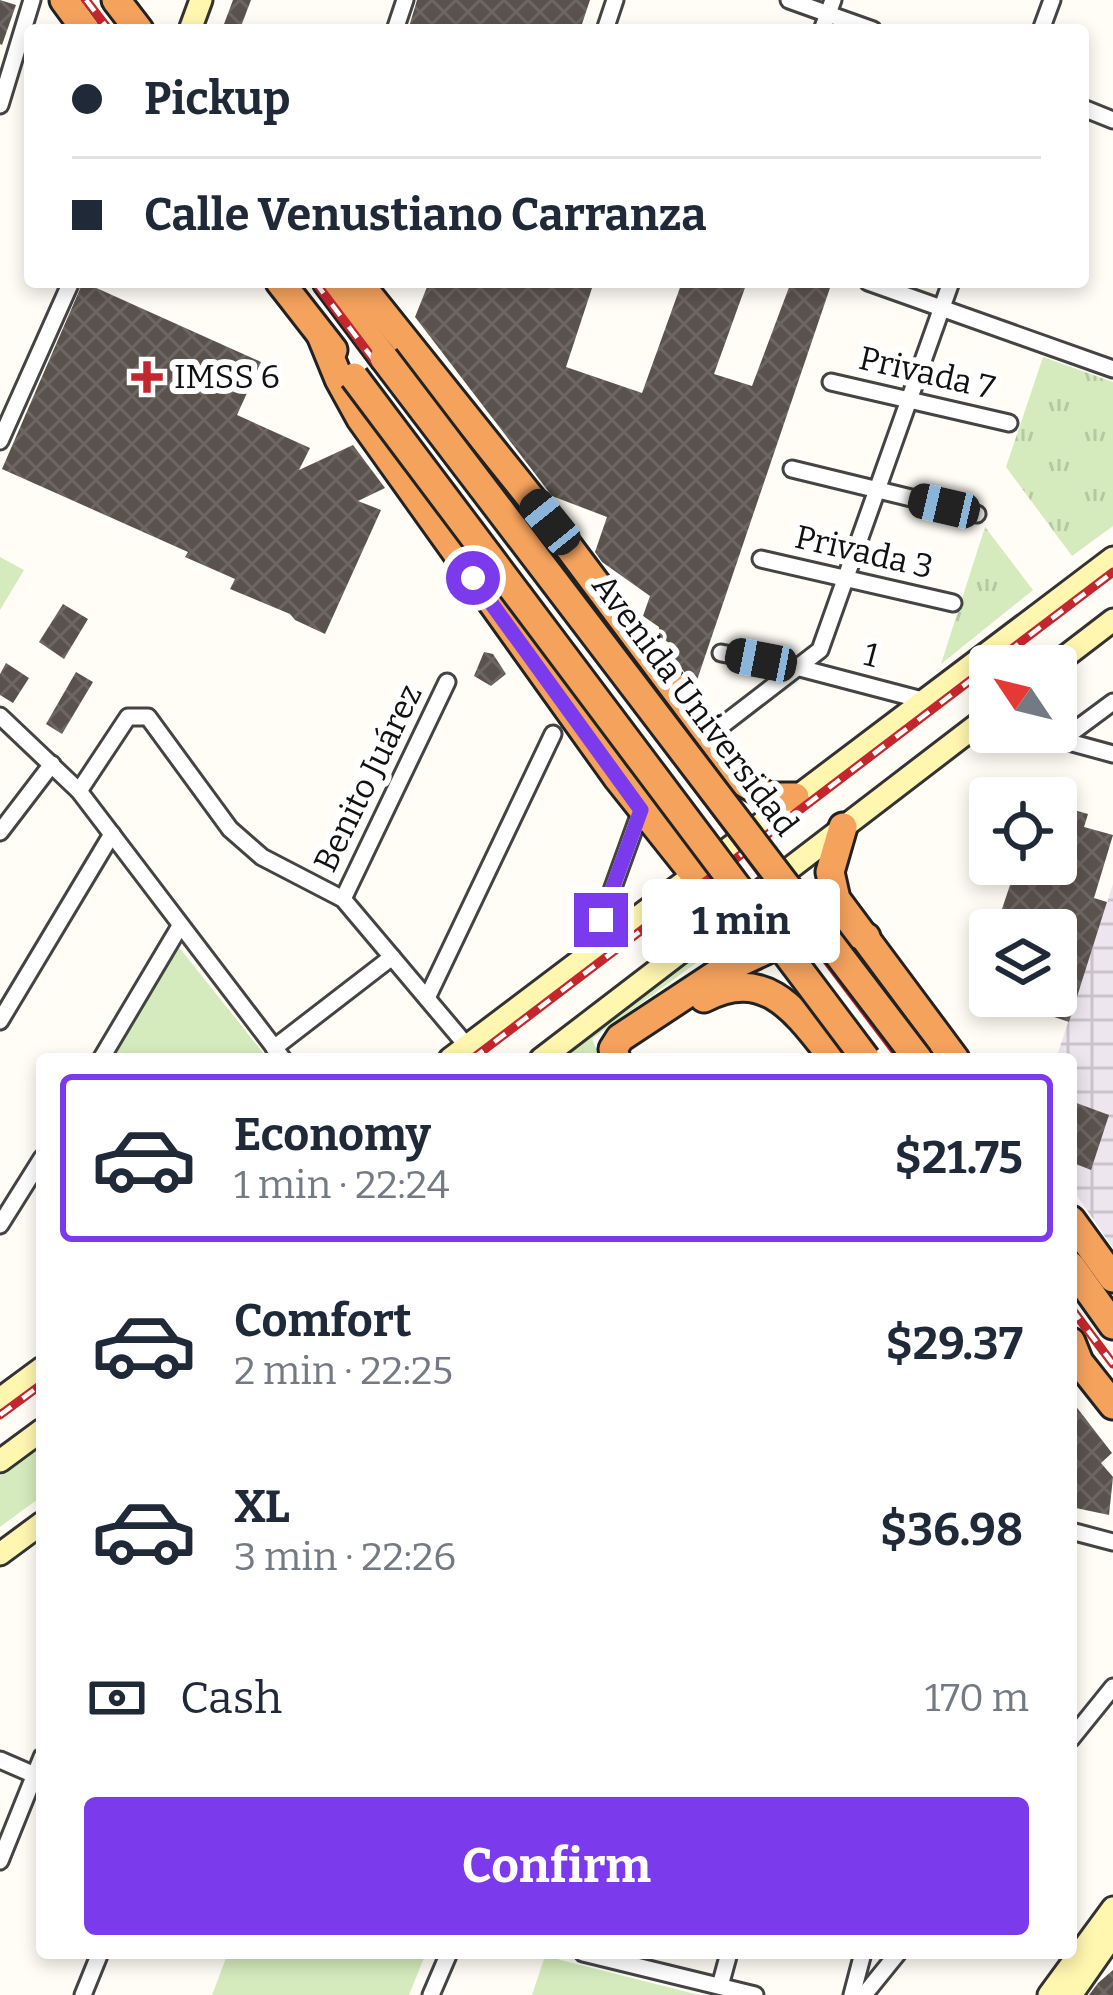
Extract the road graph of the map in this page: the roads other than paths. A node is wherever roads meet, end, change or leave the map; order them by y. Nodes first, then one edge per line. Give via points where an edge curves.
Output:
1 (116, 0) edge
2 (789, 0) edge
3 (830, 6) edge
4 (134, 24) edge
5 (862, 24) edge
6 (24, 26) edge
7 (0, 105) edge
8 (68, 288) edge
9 (285, 288) edge
10 (332, 288) edge
11 (363, 288) edge
12 (885, 288) edge
13 (949, 288) edge
14 (942, 308) junction
15 (321, 335) junction
16 (1113, 369) edge
17 (831, 382) dead end
18 (910, 400) junction
19 (1009, 423) dead end
20 (2, 430) edge
21 (792, 470) dead end
22 (879, 490) junction
23 (977, 514) dead end
24 (1113, 558) edge
25 (761, 559) dead end
26 (846, 578) junction
27 (953, 603) dead end
28 (1113, 620) edge
29 (1077, 648) edge
30 (721, 653) dead end
31 (800, 668) junction
32 (447, 682) dead end
33 (926, 701) junction
34 (1113, 702) edge
35 (691, 708) junction
36 (0, 716) edge
37 (1077, 729) edge
38 (969, 733) edge
39 (553, 734) dead end
40 (711, 734) junction
41 (1077, 743) edge
42 (1113, 754) edge
43 (52, 764) junction
44 (617, 777) junction
45 (79, 791) junction
46 (795, 797) junction
47 (641, 810) junction
48 (843, 827) junction
49 (0, 832) edge
50 (112, 834) junction
51 (695, 875) junction
52 (343, 899) junction
53 (180, 926) junction
54 (866, 937) junction
55 (392, 957) junction
56 (588, 957) junction
57 (888, 966) junction
58 (427, 998) junction
59 (801, 1017) junction
60 (0, 1021) edge
61 (105, 1053) edge
62 (277, 1053) edge
63 (279, 1053) edge
64 (459, 1053) edge
65 (549, 1053) edge
66 (616, 1053) edge
67 (629, 1053) edge
68 (829, 1053) edge
69 (861, 1053) edge
70 (913, 1053) edge
71 (952, 1053) edge
72 (36, 1169) edge
73 (0, 1225) edge
74 (1077, 1228) edge
75 (1077, 1274) edge
76 (1113, 1278) edge
77 (1113, 1325) edge
78 (1077, 1356) edge
79 (36, 1373) edge
80 (0, 1400) edge
81 (1113, 1405) edge
82 (36, 1434) edge
83 (0, 1461) edge
84 (36, 1527) edge
85 (1077, 1533) edge
86 (1113, 1542) edge
87 (0, 1554) edge
88 (1113, 1687) edge
89 (1077, 1732) edge
90 (0, 1760) edge
91 (36, 1775) edge
92 (36, 1780) edge
93 (0, 1861) edge
94 (1113, 1908) edge
95 (1113, 1936) edge
96 (1077, 1957) edge
97 (98, 1959) edge
98 (446, 1959) edge
99 (608, 1959) edge
100 (727, 1959) edge
101 (861, 1959) edge
102 (893, 1959) edge
103 (1075, 1959) edge
104 (720, 1986) junction
105 (83, 1995) edge
106 (431, 1995) edge
107 (755, 1995) edge
108 (851, 1995) edge
109 (864, 1995) edge
110 (1049, 1995) edge
111 (1070, 1995) edge

1 - 4 highway
2 - 3 street
3 - 5 street
6 - 7 street
8 - 20 street
9 - 15 highway
10 - 70 highway, Avenida Universidad, bridge
11 - 35 highway
12 - 14 street
13 - 14 street
14 - 16 street
14 - 18 street
15 - 44 highway via 362,418
15 - 69 highway, bridge
17 - 18 street, Privada 7
18 - 19 street, Privada 7
18 - 22 street
21 - 22 street
22 - 23 street
22 - 26 street
24 - 33 street
25 - 26 street, Privada 3
26 - 27 street, Privada 3
26 - 31 street via 820,650
28 - 29 street
30 - 31 street, 1
31 - 33 street, 1
31 - 40 street
32 - 52 street, Benito Juárez
33 - 46 street
34 - 37 street
35 - 40 highway
35 - 44 highway via 685,747 673,763 637,779
36 - 43 street
38 - 48 street
39 - 58 street
40 - 46 highway via 752,790
41 - 42 street
43 - 45 street
43 - 49 street
44 - 47 highway
45 - 50 street
45 - 52 street via 128,717 144,716 243,842
46 - 51 street
47 - 51 highway
47 - 56 street
48 - 54 highway via 832,886
48 - 65 street
50 - 53 street
50 - 60 street
51 - 56 street
52 - 55 street
53 - 61 street
53 - 62 street
54 - 57 highway
54 - 66 highway via 816,928 723,970 620,1038
55 - 58 street
55 - 63 street
56 - 64 street
57 - 59 highway via 831,962 804,992
57 - 71 highway
58 - 64 street
59 - 67 highway via 764,989 727,987
59 - 68 highway
72 - 73 street
74 - 76 highway
75 - 77 highway
78 - 81 highway
79 - 80 street
82 - 83 street
84 - 87 street
85 - 86 street
88 - 89 street
90 - 91 street
92 - 93 street
94 - 96 street
95 - 111 street
97 - 105 street
98 - 106 street
99 - 104 street
100 - 104 street
101 - 108 street
102 - 109 street
103 - 110 street
104 - 107 street

